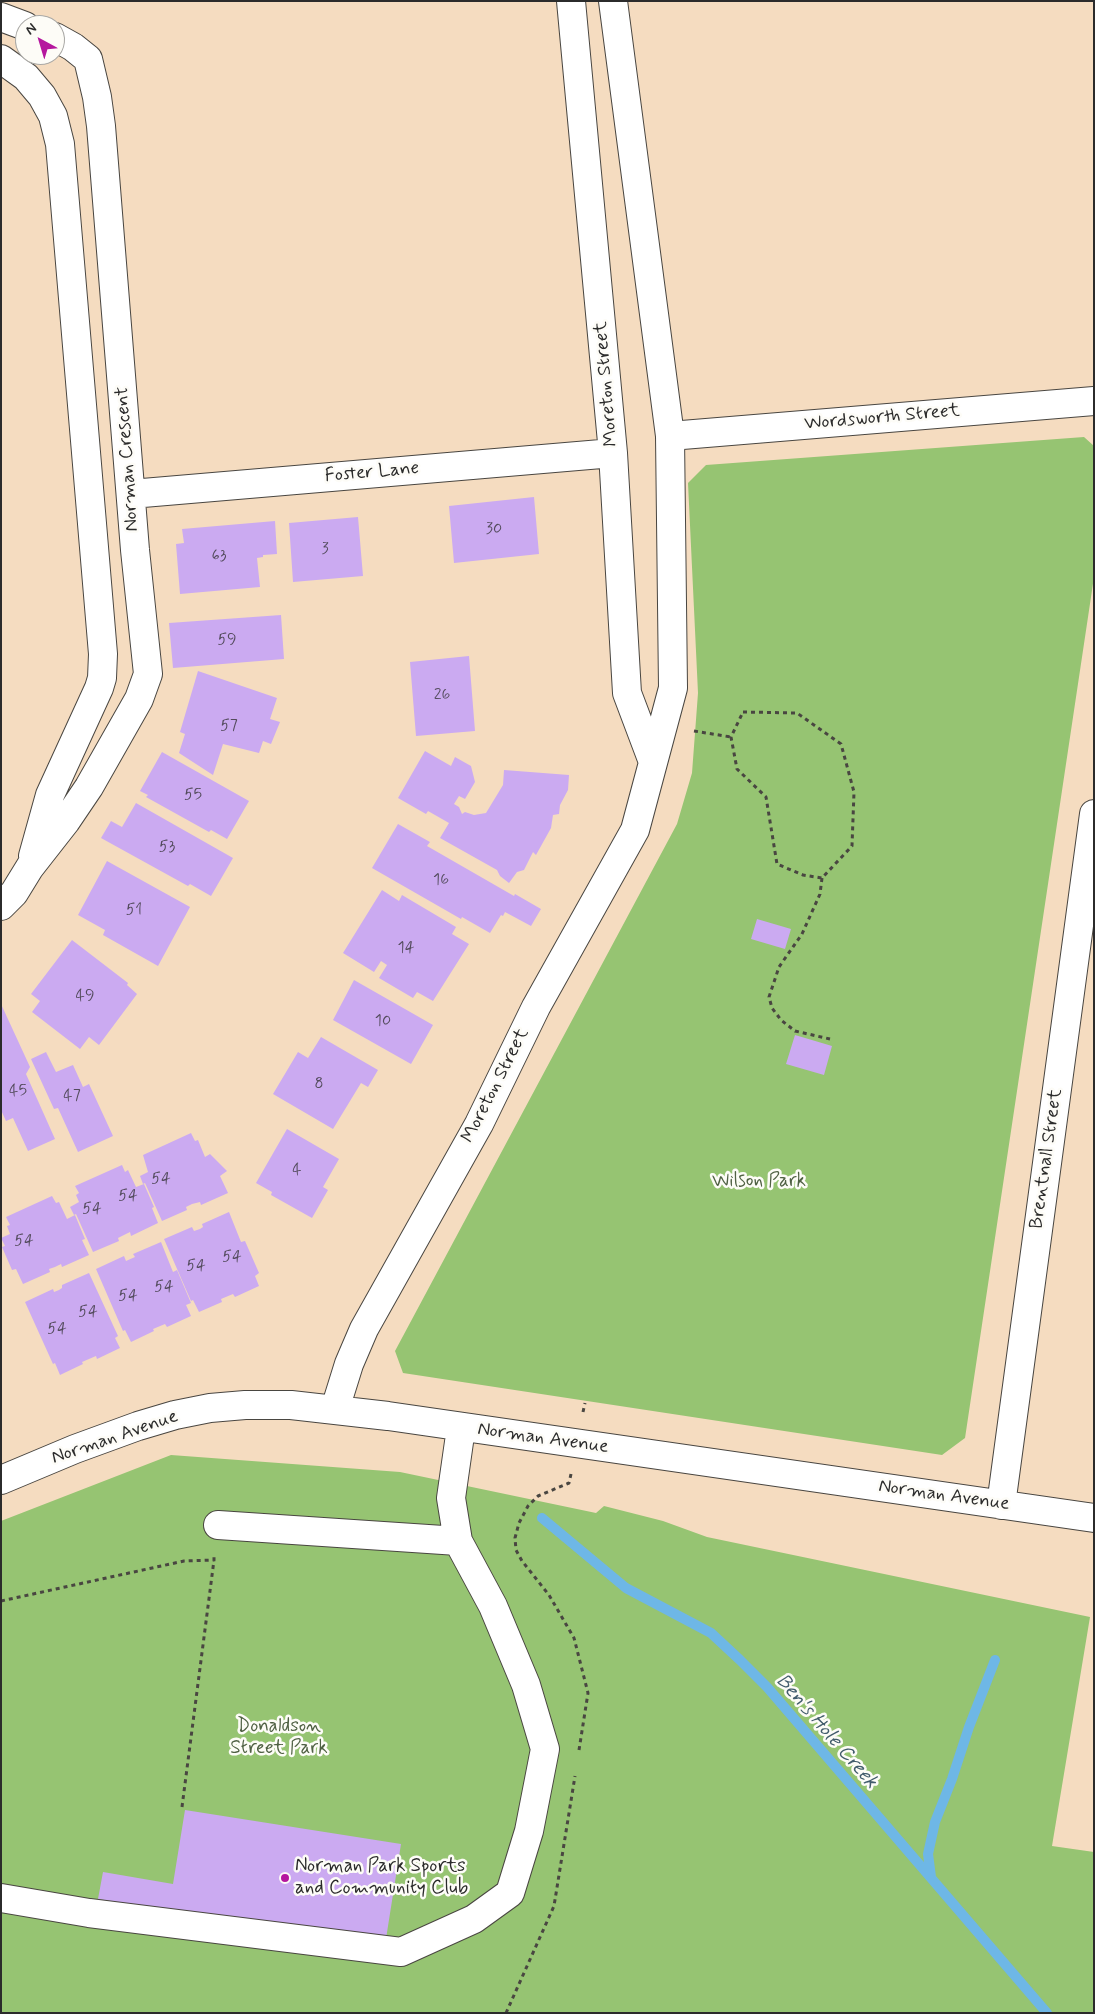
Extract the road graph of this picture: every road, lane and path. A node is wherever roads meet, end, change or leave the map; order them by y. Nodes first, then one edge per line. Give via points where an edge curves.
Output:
1 (572, 1) edge
2 (613, 1) edge
3 (1, 17) edge
4 (15, 22) edge
5 (65, 42) edge
6 (1, 59) edge
7 (1094, 401) edge
8 (670, 436) junction
9 (613, 453) junction
10 (131, 494) junction
11 (653, 762) junction
12 (1094, 814) edge
13 (30, 867) junction
14 (822, 878) junction
15 (1, 906) edge
16 (830, 1040) dead end
17 (335, 1409) junction
18 (460, 1428) junction
19 (1, 1480) edge
20 (1001, 1505) junction
21 (1094, 1518) edge
22 (218, 1525) joint
23 (458, 1541) junction
24 (214, 1560) junction
25 (1, 1602) edge
26 (182, 1806) dead end
27 (1, 1898) edge

1 - 9 street, Moreton Street
2 - 8 street, Moreton Street
3 - 4 street
5 - 10 street, Norman Crescent via 88,59 97,97
6 - 13 street, Norman Crescent via 26,77 42,96 53,116 60,144 103,654 102,678 97,694 50,794
7 - 8 street, Wordsworth Street
8 - 11 street, Moreton Street via 673,688
9 - 10 street, Foster Lane
9 - 11 street, Moreton Street via 627,693
10 - 13 street, Norman Crescent via 148,667 146,681 89,787
11 - 17 street, Moreton Street via 635,830 536,1006 479,1124 364,1328
12 - 20 street, Brentnall Street
13 - 15 street, Norman Crescent via 14,894
14 - 14 path via 803,875 777,864 766,797 737,769 731,737 743,712 797,713 841,744 854,792 852,846
14 - 16 path via 820,894 802,934 779,967 769,997 772,1008 796,1031
17 - 18 street, Norman Avenue
17 - 19 street, Norman Avenue via 245,1405 175,1415 120,1432
18 - 20 street, Norman Avenue
18 - 23 street via 451,1498
20 - 21 street, Norman Avenue
22 - 23 street
22 - 24 path
23 - 27 street via 493,1606 526,1685 546,1749 529,1831 510,1893 474,1919 401,1952 89,1913
24 - 25 path via 184,1561
24 - 26 path

